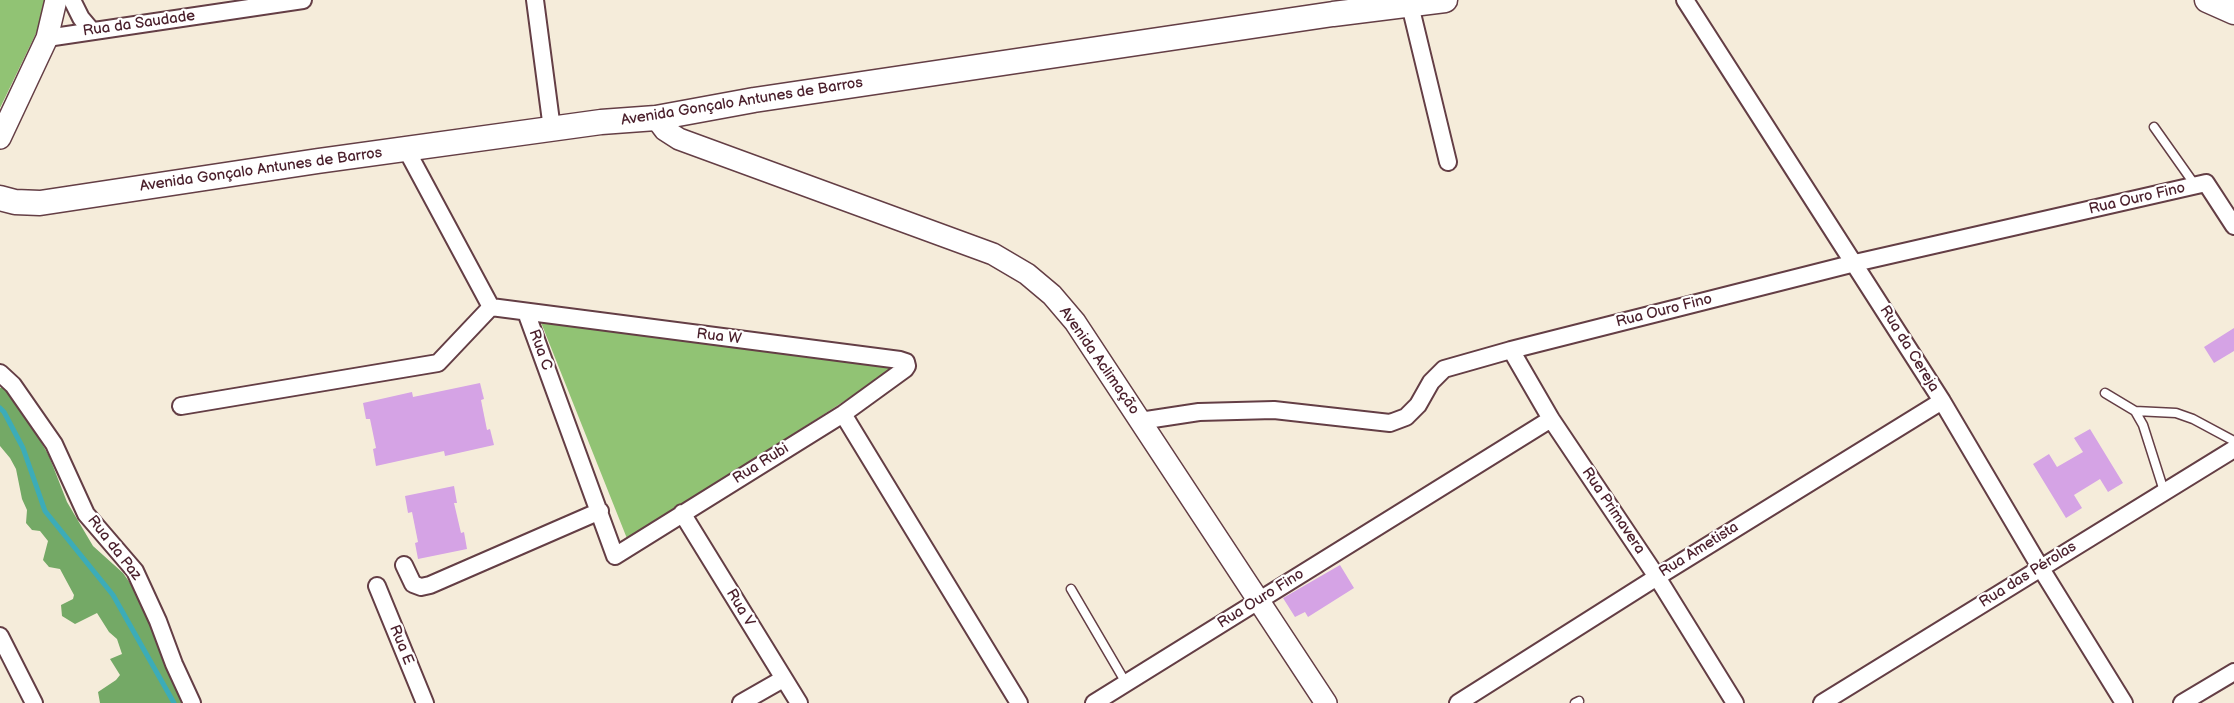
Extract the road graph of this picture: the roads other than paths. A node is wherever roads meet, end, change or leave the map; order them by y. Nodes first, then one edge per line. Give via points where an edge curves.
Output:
1 (56, 0) edge
2 (72, 0) edge
3 (303, 0) edge
4 (535, 0) edge
5 (1445, 0) edge
6 (1685, 0) edge
7 (2207, 0) edge
8 (256, 3) edge
9 (1410, 4) junction
10 (2234, 12) edge
11 (92, 31) junction
12 (47, 38) junction
13 (656, 118) junction
14 (2154, 127) dead end
15 (552, 129) junction
16 (0, 138) edge
17 (406, 149) junction
18 (1448, 162) dead end
19 (2201, 184) junction
20 (0, 198) edge
21 (40, 203) junction
22 (0, 216) edge
23 (2234, 226) edge
24 (1855, 263) junction
25 (491, 308) junction
26 (526, 312) junction
27 (1511, 350) junction
28 (905, 369) joint
29 (0, 373) edge
30 (2105, 393) dead end
31 (1942, 400) junction
32 (181, 406) dead end
33 (2135, 411) junction
34 (843, 414) junction
35 (1551, 419) junction
36 (1140, 421) junction
37 (2234, 441) edge
38 (2234, 449) edge
39 (2164, 491) junction
40 (600, 512) junction
41 (682, 513) junction
42 (615, 556) joint
43 (404, 565) dead end
44 (2040, 567) junction
45 (1657, 577) junction
46 (377, 586) dead end
47 (1071, 589) dead end
48 (1258, 602) junction
49 (0, 636) edge
50 (2234, 672) edge
51 (783, 679) junction
52 (1126, 683) junction
53 (34, 703) edge
54 (192, 703) edge
55 (425, 703) edge
56 (741, 703) edge
57 (799, 703) edge
58 (1019, 703) edge
59 (1094, 703) edge
60 (1326, 703) edge
61 (1458, 703) edge
62 (1735, 703) edge
63 (1822, 703) edge
64 (2124, 703) edge
65 (2182, 703) edge

1 - 12 street
2 - 11 street
3 - 8 street, Rua da Saudade
4 - 15 street
5 - 9 main road, Avenida Gonçalo Antunes de Barros
6 - 24 street, Rua da Cereja
7 - 10 main road
8 - 11 street, Rua da Saudade
9 - 13 main road, Avenida Gonçalo Antunes de Barros via 766,98
9 - 18 street
11 - 12 street, Rua da Saudade
12 - 16 street
13 - 15 main road, Avenida Gonçalo Antunes de Barros
13 - 36 street, Avenida Aclimação via 679,139 993,254 1026,274 1075,322
14 - 19 lane
15 - 17 main road, Avenida Gonçalo Antunes de Barros
17 - 21 main road, Avenida Gonçalo Antunes de Barros
17 - 25 street
19 - 23 street
19 - 24 street, Rua Ouro Fino
20 - 21 main road, Avenida Gonçalo Antunes de Barros
21 - 22 main road, Avenida Gonçalo Antunes de Barros
24 - 27 street, Rua Ouro Fino
24 - 31 street, Rua da Cereja
25 - 26 street, Rua C
25 - 32 street via 438,363
26 - 28 street, Rua W via 900,360 906,362
26 - 40 street, Rua C
27 - 35 street, Rua Primavera
27 - 36 street, Rua Ouro Fino via 1444,369 1406,417 1390,423 1274,410 1199,412
28 - 34 street, Rua Rubi
29 - 54 street, Rua da Paz via 13,385 54,444 86,514 135,571
30 - 33 lane
31 - 44 street, Rua da Cereja
31 - 45 street, Rua Ametista
33 - 37 lane via 2176,413
33 - 39 lane
34 - 41 street, Rua Rubi
34 - 58 street
35 - 45 street, Rua Primavera
35 - 48 street, Rua Ouro Fino
36 - 48 street, Avenida Aclimação
38 - 39 street, Rua das Pérolas
39 - 44 street, Rua das Pérolas
40 - 42 street, Rua C
40 - 43 street via 430,585 413,584
41 - 42 street, Rua Rubi
41 - 51 street, Rua V
44 - 63 street, Rua das Pérolas
44 - 64 street, Rua da Cereja
45 - 61 street, Rua Ametista
45 - 62 street, Rua Primavera
46 - 55 street, Rua E
47 - 52 lane
48 - 52 street, Rua Ouro Fino
48 - 60 street, Avenida Aclimação
49 - 53 street
50 - 65 street
51 - 56 street
51 - 57 street, Rua V
52 - 59 street, Rua Ouro Fino

